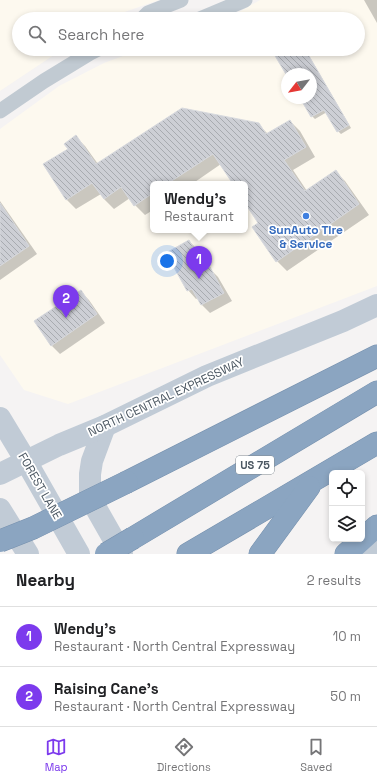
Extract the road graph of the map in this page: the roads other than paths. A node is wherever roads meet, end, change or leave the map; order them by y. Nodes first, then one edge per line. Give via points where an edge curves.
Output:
1 (181, 0) edge
2 (245, 0) edge
3 (151, 12) edge
4 (217, 12) edge
5 (85, 56) edge
6 (0, 111) edge
7 (377, 305) edge
8 (377, 356) edge
9 (377, 392) edge
10 (0, 418) edge
11 (105, 426) junction
12 (377, 443) edge
13 (26, 461) junction
14 (0, 474) edge
15 (314, 479) junction
16 (0, 508) edge
17 (377, 526) edge
18 (0, 541) edge
19 (128, 546) edge
20 (377, 546) edge
21 (28, 554) edge
22 (79, 554) edge
23 (106, 554) edge
24 (188, 554) edge
25 (260, 554) edge
26 (346, 554) edge
27 (360, 554) edge

1 - 3 street
2 - 4 street
5 - 6 street
7 - 11 main road, NORTH CENTRAL EXPRESSWAY via 344,322 207,376
8 - 18 highway, bridge via 127,482 33,528
9 - 19 highway, US 75
10 - 13 main road, FOREST LANE
11 - 13 main road, NORTH CENTRAL EXPRESSWAY
11 - 19 main road via 92,460 90,492 98,510
12 - 15 highway
13 - 14 main road, NORTH CENTRAL EXPRESSWAY
13 - 22 main road, FOREST LANE
15 - 24 highway
15 - 25 highway
16 - 21 main road
17 - 26 highway
19 - 23 highway, US 75, bridge
20 - 27 main road

